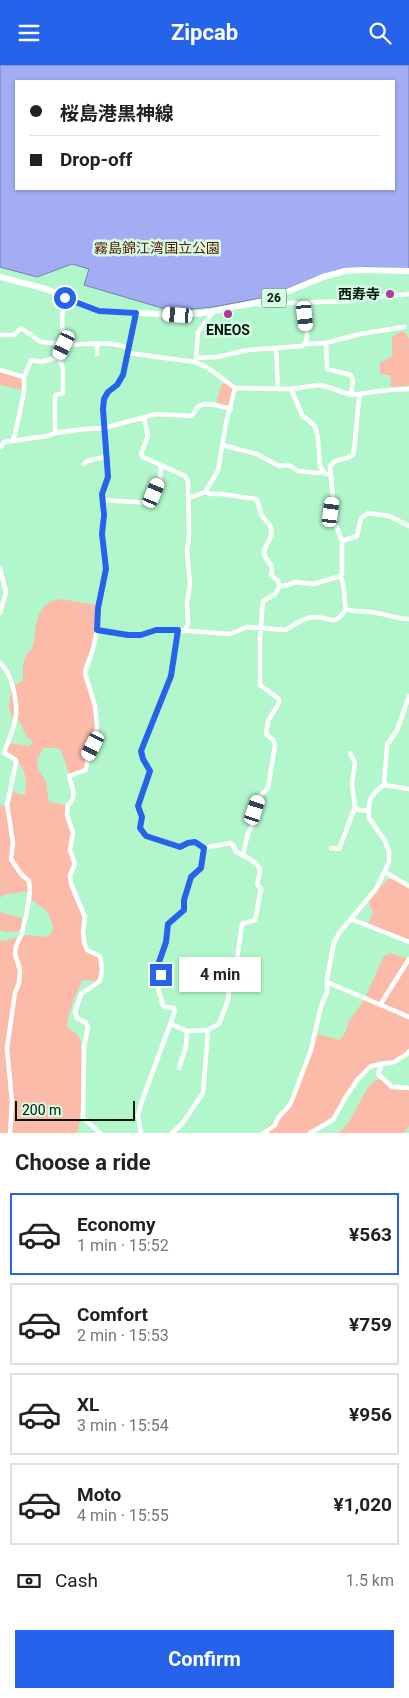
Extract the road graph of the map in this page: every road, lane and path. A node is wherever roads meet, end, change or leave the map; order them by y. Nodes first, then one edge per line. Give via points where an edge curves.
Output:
1 (409, 271) edge
2 (0, 277) edge
3 (409, 294) edge
4 (65, 298) junction
5 (304, 302) junction
6 (256, 303) junction
7 (214, 311) junction
8 (136, 313) junction
9 (404, 327) dead end
10 (0, 335) edge
11 (326, 343) junction
12 (63, 344) junction
13 (97, 345) junction
14 (305, 345) junction
15 (276, 349) junction
16 (128, 350) junction
17 (97, 354) dead end
18 (58, 357) junction
19 (196, 360) junction
20 (0, 370) edge
21 (24, 377) junction
22 (235, 388) junction
23 (278, 389) junction
24 (291, 389) junction
25 (409, 389) edge
26 (350, 395) junction
27 (360, 395) junction
28 (230, 409) junction
29 (144, 418) junction
30 (104, 428) junction
31 (55, 433) junction
32 (12, 440) junction
33 (2, 441) edge
34 (222, 445) junction
35 (0, 448) edge
36 (105, 457) junction
37 (84, 464) dead end
38 (161, 464) junction
39 (323, 471) junction
40 (330, 474) junction
41 (205, 492) junction
42 (189, 498) junction
43 (102, 500) junction
44 (409, 525) edge
45 (342, 541) junction
46 (0, 569) edge
47 (340, 576) junction
48 (280, 586) junction
49 (347, 610) junction
50 (0, 613) edge
51 (409, 619) edge
52 (262, 628) junction
53 (97, 630) junction
54 (178, 630) junction
55 (185, 630) junction
56 (0, 663) edge
57 (409, 696) edge
58 (350, 753) dead end
59 (384, 785) junction
60 (409, 789) edge
61 (355, 807) junction
62 (368, 811) junction
63 (204, 848) junction
64 (331, 848) dead end
65 (243, 855) junction
66 (385, 872) junction
67 (409, 886) edge
68 (351, 919) junction
69 (409, 943) edge
70 (409, 959) edge
71 (327, 982) junction
72 (380, 1005) junction
73 (409, 1017) edge
74 (171, 1024) junction
75 (208, 1030) junction
76 (187, 1031) junction
77 (409, 1051) edge
78 (382, 1064) junction
79 (179, 1068) dead end
80 (409, 1088) edge
81 (10, 1133) edge
82 (100, 1133) edge
83 (141, 1133) edge
84 (172, 1133) edge
85 (264, 1133) edge
86 (310, 1133) edge

1 - 6 main road, 26 via 345,271
2 - 4 main road, 26 via 46,289
3 - 5 street via 351,301
4 - 8 main road, 26 via 99,311
4 - 12 street
5 - 6 street
5 - 14 street
6 - 7 main road, 26
7 - 8 main road, 26 via 184,315
7 - 19 street via 198,332
8 - 16 street
9 - 11 street
10 - 12 street via 14,335 21,328 41,342
11 - 14 street
11 - 26 street via 327,369 351,375
12 - 13 street
12 - 18 street
13 - 16 street via 121,345
13 - 17 street
14 - 15 street
15 - 19 street
15 - 23 street
16 - 19 street
16 - 30 street via 123,375 104,399
18 - 21 street via 31,361
18 - 31 street via 63,368 63,393 55,397
19 - 22 street
20 - 21 street
21 - 32 street via 24,393
22 - 23 street
22 - 28 street
23 - 24 street
24 - 26 street via 319,385
24 - 39 street via 302,415 315,426
25 - 27 street
26 - 27 street
27 - 40 street via 354,455 333,462
28 - 29 street via 202,405 191,416 156,414
28 - 34 street
29 - 30 street
29 - 38 street via 148,436 141,454
30 - 31 street
30 - 36 street
31 - 32 street
32 - 33 street
33 - 35 street
34 - 39 street via 257,454 279,466 289,465 298,471
34 - 41 street via 218,471
36 - 37 street
36 - 43 street via 108,477
38 - 42 street via 187,478
38 - 43 street via 160,479 151,503
39 - 40 street
40 - 45 street via 331,512
41 - 42 street
41 - 48 street via 238,495 259,502 262,515 272,529 265,555
42 - 55 street via 187,551 190,584
43 - 53 street via 106,569
44 - 45 street via 389,516 368,513 361,519 358,536
45 - 47 street via 344,569
46 - 50 street via 6,593
47 - 48 street via 314,584 295,581
47 - 49 street
48 - 52 street via 276,594 263,601
49 - 51 street
49 - 52 street via 333,621 314,617 294,624 286,631
52 - 55 street via 247,627 230,634
52 - 65 street via 260,685 279,699 279,703 268,721 266,734 275,745 268,789 260,796
53 - 54 street via 141,635 156,630
53 - 82 street via 85,673 95,706 96,738 86,770 69,777 74,796 68,805 67,815 74,833 70,849 75,864 70,875 85,917 84,942 87,949 100,956 102,969 100,981 81,994 75,1012 88,1027 84,1047 83,1118
54 - 55 street
54 - 63 street via 171,676 141,751 150,771 138,806 142,817 140,828 146,836 180,847 195,842
56 - 81 street via 12,686 16,713 4,753 16,760 7,804 14,843 11,859 29,881 30,891 22,933 16,946 19,983 7,1048 12,1102
57 - 59 street via 397,730 387,745
58 - 61 street via 356,763 352,784
59 - 60 street
59 - 62 street via 370,797
61 - 62 street
61 - 64 street via 341,845 338,849
62 - 66 street via 368,817 389,852
63 - 65 street via 230,843 236,852
63 - 74 street via 201,868 191,877 184,910 168,924 157,968 161,975 158,987 162,1004 175,1011
65 - 75 street via 260,871 260,905 256,920 242,924 228,1000 219,1024
66 - 67 street
66 - 68 street via 376,889
68 - 69 street
68 - 71 street via 334,943
70 - 72 street
71 - 72 street
71 - 85 street via 328,992 316,1023 311,1050 292,1101 275,1125
72 - 73 street
74 - 76 street
74 - 83 street via 138,1115
75 - 76 street
75 - 84 street via 204,1093
76 - 79 street
77 - 78 street via 394,1062
78 - 80 street via 378,1074 389,1085
78 - 86 street via 366,1071 333,1120

